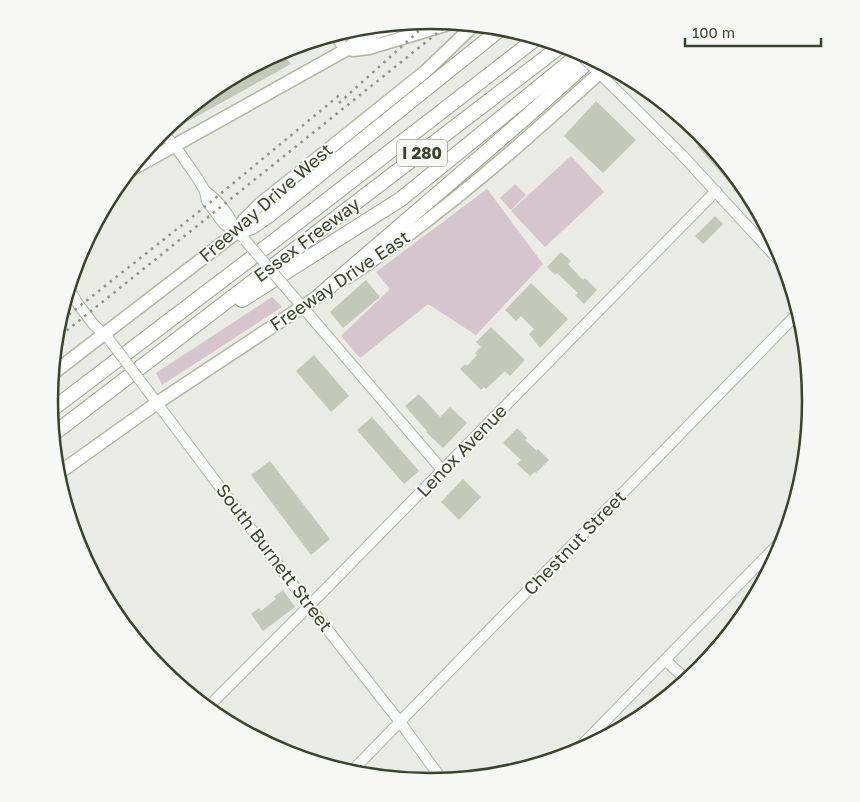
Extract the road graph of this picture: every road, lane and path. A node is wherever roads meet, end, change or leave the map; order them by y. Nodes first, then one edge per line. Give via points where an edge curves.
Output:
1 (432, 29) edge
2 (467, 31) edge
3 (494, 34) edge
4 (365, 35) edge
5 (338, 40) edge
6 (532, 43) edge
7 (346, 51) junction
8 (555, 51) edge
9 (575, 58) edge
10 (596, 68) edge
11 (604, 72) edge
12 (167, 138) edge
13 (175, 146) junction
14 (145, 162) edge
15 (716, 191) junction
16 (241, 236) junction
17 (770, 251) edge
18 (73, 295) edge
19 (320, 295) joint
20 (302, 307) junction
21 (793, 318) edge
22 (108, 338) junction
23 (159, 352) junction
24 (60, 369) edge
25 (157, 403) junction
26 (58, 405) edge
27 (59, 429) edge
28 (64, 469) edge
29 (443, 470) junction
30 (770, 553) edge
31 (309, 606) junction
32 (665, 660) junction
33 (681, 675) edge
34 (212, 702) edge
35 (400, 722) junction
36 (589, 738) edge
37 (357, 766) edge
38 (437, 773) edge

1 - 7 main road via 369,48
2 - 16 main road, Freeway Drive West via 426,71 259,205 244,220
3 - 16 highway
4 - 7 main road
5 - 7 street
6 - 26 highway, Essex Freeway / I 280
7 - 13 main road
8 - 23 highway, Essex Freeway / I 280
9 - 23 highway via 401,199
10 - 19 highway via 511,131
11 - 15 street
12 - 13 street
13 - 14 main road
13 - 16 street via 205,191 207,201 224,224
15 - 17 street
15 - 29 street, Lenox Avenue
16 - 20 street, bridge
16 - 22 main road, Freeway Drive West
18 - 22 street, South Burnett Street via 94,325
19 - 20 main road, Freeway Drive East
20 - 25 main road, Freeway Drive East
20 - 29 street
21 - 35 street, Chestnut Street
22 - 24 main road, Freeway Drive West
22 - 25 street, South Burnett Street, bridge
23 - 27 highway, Essex Freeway / I 280
25 - 28 main road, Freeway Drive East
25 - 31 street, South Burnett Street
29 - 31 street, Lenox Avenue
30 - 32 street
31 - 34 street, Lenox Avenue
31 - 35 street, South Burnett Street
32 - 33 street
32 - 36 street
35 - 37 street, Chestnut Street
35 - 38 street, South Burnett Street

